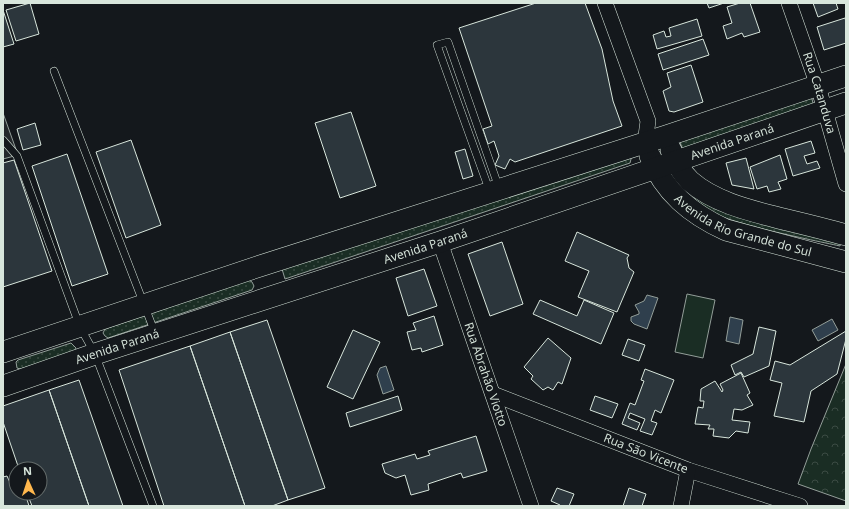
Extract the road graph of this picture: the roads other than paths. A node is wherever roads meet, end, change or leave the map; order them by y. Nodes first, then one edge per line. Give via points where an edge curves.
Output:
1 (605, 3) edge
2 (789, 3) edge
3 (54, 71) dead end
4 (846, 76) edge
5 (818, 86) junction
6 (846, 103) edge
7 (825, 110) junction
8 (648, 121) junction
9 (666, 136) junction
10 (3, 140) edge
11 (645, 143) junction
12 (675, 162) junction
13 (655, 168) junction
14 (846, 184) edge
15 (494, 190) junction
16 (846, 235) edge
17 (440, 242) junction
18 (846, 262) edge
19 (260, 266) junction
20 (271, 297) junction
21 (144, 305) junction
22 (80, 327) junction
23 (156, 335) junction
24 (3, 352) edge
25 (95, 354) junction
26 (4, 382) edge
27 (493, 394) junction
28 (688, 470) junction
29 (153, 506) edge
30 (531, 506) edge
31 (681, 506) edge
32 (800, 506) edge

1 - 8 street
2 - 5 street, Rua Catanduva
3 - 21 lane
4 - 5 main road
5 - 7 street, Rua Catanduva
5 - 9 main road
6 - 7 main road, Avenida Paraná
7 - 12 main road, Avenida Paraná
7 - 14 street, Rua Catanduva
8 - 9 street
8 - 11 street
9 - 11 main road
9 - 12 main road
10 - 22 lane via 17,156
11 - 13 main road, Avenida Rio Grande do Sul
11 - 15 main road
12 - 13 main road, Avenida Paraná
12 - 16 main road, Avenida Rio Grande do Sul via 693,183 732,205
13 - 17 main road, Avenida Paraná
13 - 18 main road, Avenida Rio Grande do Sul via 665,185 707,221 726,230
15 - 15 lane via 448,42 437,45
15 - 19 main road
17 - 20 main road, Avenida Paraná
17 - 27 street, Rua Abrahão Viotto
19 - 20 main road
19 - 21 main road
20 - 23 main road, Avenida Paraná
21 - 22 main road
21 - 23 lane
22 - 24 main road
22 - 25 lane
23 - 25 main road, Avenida Paraná
25 - 26 main road, Avenida Paraná
25 - 29 lane
27 - 28 street, Rua São Vicente
27 - 30 street, Rua Abrahão Viotto
28 - 31 street
28 - 32 street, Rua São Vicente

